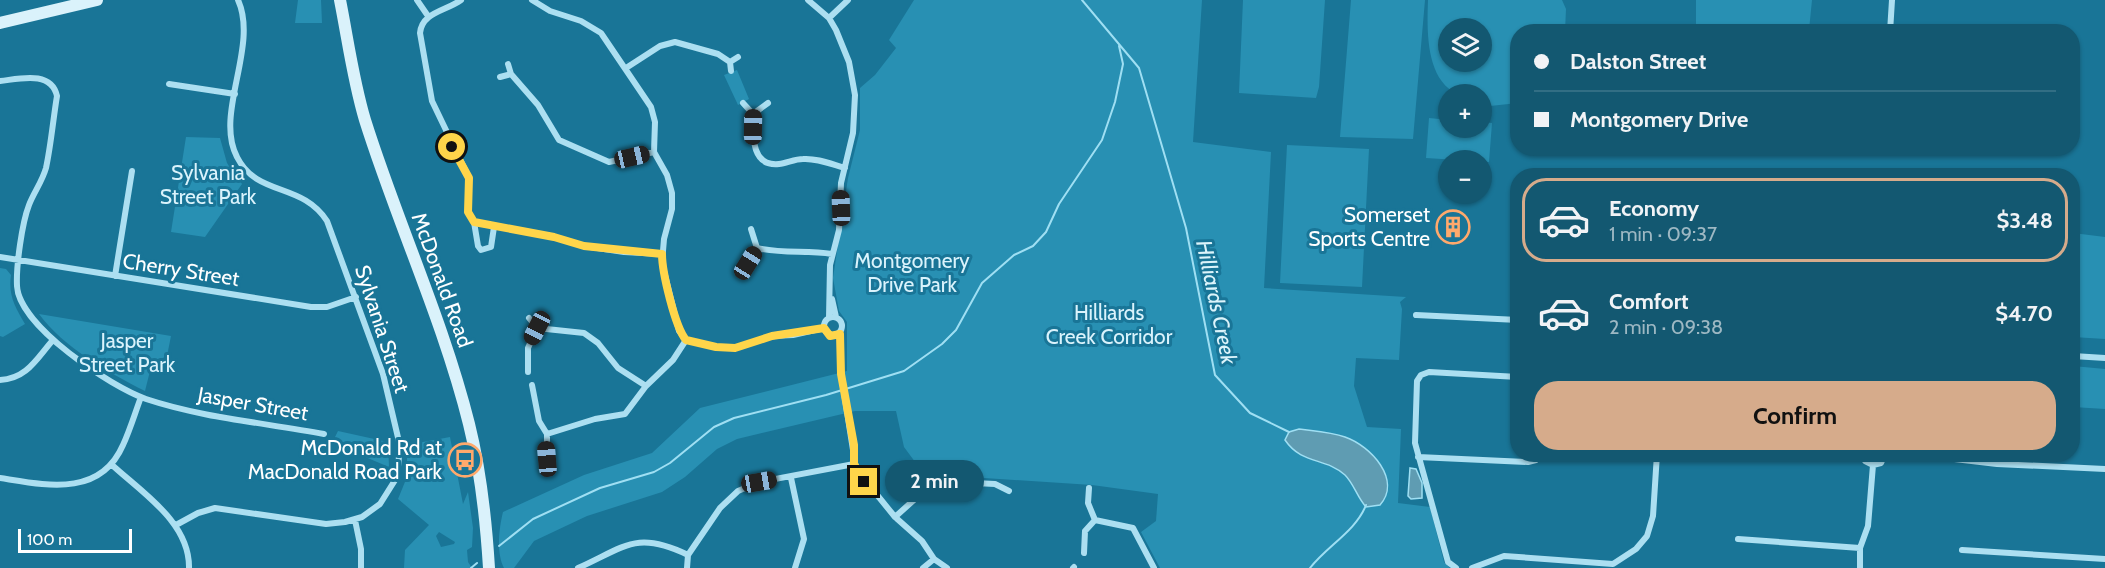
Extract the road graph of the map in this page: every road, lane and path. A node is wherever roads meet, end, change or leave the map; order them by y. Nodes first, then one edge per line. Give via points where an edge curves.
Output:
1 (97, 0) edge
2 (238, 0) edge
3 (417, 0) edge
4 (461, 0) edge
5 (532, 0) edge
6 (808, 0) edge
7 (848, 0) edge
8 (1892, 0) edge
9 (341, 3) edge
10 (62, 8) junction
11 (428, 16) junction
12 (0, 18) edge
13 (829, 18) junction
14 (0, 23) edge
15 (1890, 24) edge
16 (738, 57) dead end
17 (730, 62) junction
18 (508, 64) dead end
19 (626, 68) junction
20 (731, 71) dead end
21 (511, 74) junction
22 (500, 76) dead end
23 (0, 81) edge
24 (169, 84) dead end
25 (235, 94) junction
26 (743, 103) dead end
27 (768, 103) dead end
28 (753, 114) junction
29 (654, 152) junction
30 (844, 168) junction
31 (132, 171) dead end
32 (474, 222) junction
33 (494, 227) junction
34 (751, 229) dead end
35 (757, 248) junction
36 (662, 254) junction
37 (832, 254) junction
38 (0, 257) edge
39 (20, 260) junction
40 (748, 263) dead end
41 (115, 276) junction
42 (356, 297) junction
43 (1416, 315) dead end
44 (529, 318) dead end
45 (833, 318) junction
46 (1510, 320) edge
47 (537, 328) junction
48 (824, 328) junction
49 (840, 334) junction
50 (830, 336) junction
51 (53, 340) junction
52 (686, 340) junction
53 (839, 353) junction
54 (2080, 356) edge
55 (2105, 358) edge
56 (528, 372) dead end
57 (1510, 377) edge
58 (0, 380) edge
59 (532, 385) dead end
60 (646, 386) junction
61 (141, 397) junction
62 (324, 434) dead end
63 (547, 434) junction
64 (1418, 457) junction
65 (547, 459) dead end
66 (1510, 461) edge
67 (1656, 462) edge
68 (1867, 462) edge
69 (1882, 462) edge
70 (1980, 462) edge
71 (111, 464) junction
72 (854, 464) junction
73 (1873, 465) junction
74 (2105, 469) edge
75 (0, 478) edge
76 (791, 478) junction
77 (1089, 488) dead end
78 (1009, 490) dead end
79 (895, 517) junction
80 (355, 520) junction
81 (1095, 520) junction
82 (176, 525) junction
83 (1738, 539) dead end
84 (1860, 548) junction
85 (1962, 550) dead end
86 (1084, 553) dead end
87 (688, 555) junction
88 (934, 559) junction
89 (2105, 559) edge
90 (1613, 566) edge
91 (189, 568) edge
92 (361, 568) edge
93 (489, 568) edge
94 (578, 568) edge
95 (687, 568) edge
96 (795, 568) edge
97 (923, 568) edge
98 (946, 568) edge
99 (1154, 568) edge
100 (1456, 568) edge
101 (1472, 568) edge
102 (1860, 568) edge

1 - 10 main road
2 - 25 street, Sylvania Street via 245,24
3 - 11 street
4 - 11 street
5 - 19 street via 594,28
6 - 13 street
7 - 13 street
8 - 15 street
9 - 93 main road, McDonald Road via 365,119 466,413 482,486
10 - 12 main road
10 - 14 main road
11 - 32 street via 420,27 427,80 432,101 469,178 468,212
13 - 30 street via 845,52 853,82 855,120
16 - 17 street
17 - 19 street via 718,54 675,42 660,46
17 - 20 street
18 - 21 street
19 - 29 street via 651,107
21 - 22 street
21 - 29 street via 538,105 554,134 566,144 609,162
23 - 39 street, Jasper Street via 40,78 52,85 57,96 46,168 27,208
24 - 25 street
25 - 42 street, Sylvania Street via 231,138 238,160 255,179 299,195 323,214
26 - 28 street
27 - 28 street
28 - 30 street via 754,149 763,160 779,164 803,159
29 - 36 street via 667,175 672,201
30 - 37 street via 839,230
31 - 41 street
32 - 33 street
32 - 33 street via 481,250 491,247
33 - 36 street via 584,246
34 - 35 street
35 - 37 street
35 - 40 street
36 - 52 street via 666,285
37 - 45 street
38 - 39 street, Cherry Street
39 - 41 street, Cherry Street
39 - 51 street, Jasper Street via 19,295 39,327
41 - 42 street, Cherry Street via 310,307 327,307
42 - 80 street, Sylvania Street via 383,374 400,455 397,477 387,497
43 - 46 street
44 - 47 street
45 - 48 street
45 - 49 street via 843,326
47 - 56 street via 524,361
47 - 60 street via 584,333 598,343 618,368
48 - 50 street
48 - 52 street via 772,336 735,348
49 - 50 street
49 - 53 street
50 - 53 street
51 - 58 street via 28,370 13,379
51 - 61 street, Jasper Street
52 - 60 street via 673,360
53 - 72 street
54 - 55 street
57 - 64 street via 1429,372 1421,375 1415,443
59 - 63 street via 531,395
60 - 63 street via 625,414
61 - 62 street, Jasper Street
61 - 71 street via 123,446
63 - 65 street
64 - 66 street
64 - 100 street via 1448,562
67 - 90 street via 1653,516 1647,537
68 - 73 street
69 - 73 street
70 - 74 street
71 - 75 street via 90,479 70,486
71 - 82 street
72 - 76 street
72 - 79 street via 864,482
73 - 84 street via 1868,526
76 - 87 street via 759,482 738,491 720,508
76 - 96 street via 804,539
77 - 81 street via 1088,504
78 - 79 street via 995,484 935,482
79 - 88 street via 922,541
80 - 82 street, Sylvania Street via 326,524 215,508
80 - 92 street
81 - 86 street via 1085,531
81 - 99 street via 1133,528
82 - 91 street via 188,550
83 - 84 street
84 - 102 street
85 - 89 street
87 - 94 street via 660,543 640,541 621,546
87 - 95 street
88 - 97 street
88 - 98 street
90 - 101 street via 1504,556

